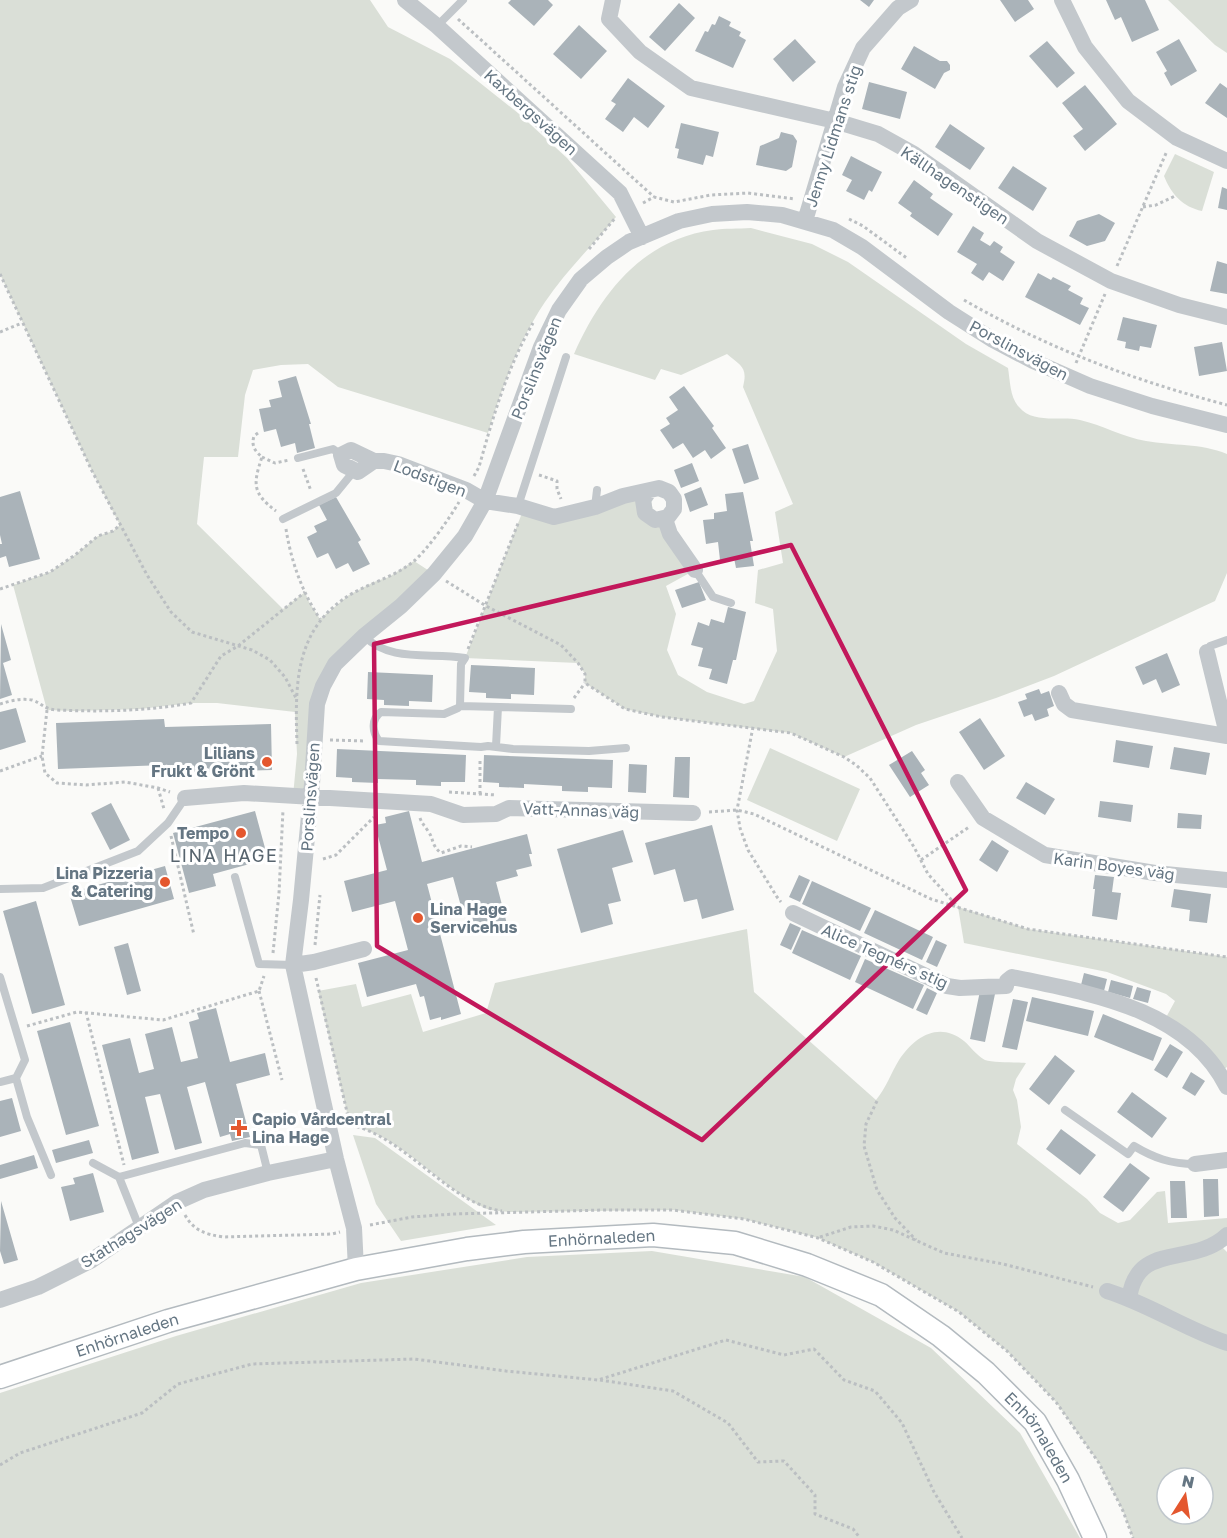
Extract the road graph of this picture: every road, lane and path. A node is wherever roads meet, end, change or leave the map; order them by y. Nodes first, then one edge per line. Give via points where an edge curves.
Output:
1 (405, 0) edge
2 (463, 0) edge
3 (613, 0) edge
4 (911, 0) edge
5 (1062, 0) edge
6 (451, 12) junction
7 (437, 26) junction
8 (835, 121) junction
9 (1177, 138) junction
10 (1227, 161) edge
11 (1175, 196) dead end
12 (654, 198) dead end
13 (1143, 207) junction
14 (805, 221) junction
15 (862, 226) dead end
16 (642, 237) junction
17 (915, 265) dead end
18 (0, 274) edge
19 (1111, 281) junction
20 (959, 297) dead end
21 (1227, 317) edge
22 (22, 322) junction
23 (0, 332) edge
24 (566, 357) dead end
25 (1079, 357) junction
26 (1227, 405) edge
27 (1227, 425) edge
28 (488, 433) dead end
29 (341, 455) junction
30 (262, 457) dead end
31 (298, 458) junction
32 (374, 461) junction
33 (354, 471) junction
34 (529, 472) junction
35 (466, 490) junction
36 (649, 491) junction
37 (485, 501) junction
38 (316, 503) junction
39 (521, 507) junction
40 (567, 514) junction
41 (284, 519) dead end
42 (665, 519) junction
43 (120, 525) junction
44 (695, 570) joint
45 (434, 574) junction
46 (0, 589) edge
47 (731, 603) dead end
48 (486, 606) junction
49 (320, 619) junction
50 (364, 636) junction
51 (1227, 640) edge
52 (238, 646) junction
53 (1207, 652) joint
54 (465, 658) junction
55 (585, 683) junction
56 (1059, 693) dead end
57 (297, 700) junction
58 (0, 704) edge
59 (460, 706) junction
60 (498, 707) junction
61 (571, 709) joint
62 (47, 710) junction
63 (753, 728) junction
64 (1227, 735) edge
65 (314, 739) junction
66 (379, 741) junction
67 (496, 746) junction
68 (481, 747) junction
69 (626, 748) dead end
70 (297, 754) dead end
71 (42, 756) junction
72 (0, 771) edge
73 (958, 782) dead end
74 (158, 788) junction
75 (445, 792) dead end
76 (480, 794) junction
77 (503, 795) dead end
78 (283, 796) junction
79 (185, 798) junction
80 (311, 798) junction
81 (737, 810) junction
82 (377, 813) dead end
83 (418, 813) dead end
84 (693, 813) joint
85 (983, 818) junction
86 (168, 823) junction
87 (472, 847) dead end
88 (323, 859) dead end
89 (921, 860) junction
90 (235, 877) dead end
91 (1227, 880) edge
92 (0, 890) edge
93 (958, 907) junction
94 (793, 913) joint
95 (194, 935) dead end
96 (364, 949) dead end
97 (1227, 957) edge
98 (292, 964) junction
99 (269, 965) junction
100 (0, 977) edge
101 (259, 991) junction
102 (318, 991) dead end
103 (86, 1012) junction
104 (16, 1029) junction
105 (16, 1078) junction
106 (282, 1080) dead end
107 (0, 1082) edge
108 (1227, 1087) edge
109 (877, 1101) dead end
110 (1065, 1110) dead end
111 (330, 1132) junction
112 (283, 1138) dead end
113 (336, 1159) junction
114 (1227, 1160) edge
115 (93, 1163) dead end
116 (1195, 1164) joint
117 (268, 1173) junction
118 (51, 1175) dead end
119 (122, 1175) junction
120 (510, 1212) dead end
121 (139, 1227) junction
122 (1227, 1235) edge
123 (818, 1238) dead end
124 (918, 1241) junction
125 (356, 1269) junction
126 (1107, 1291) joint
127 (1129, 1299) junction
128 (0, 1300) edge
129 (1227, 1343) edge
130 (0, 1377) edge
131 (598, 1380) junction
132 (0, 1465) edge
133 (860, 1538) edge
134 (962, 1538) edge
135 (1095, 1538) edge

1 - 7 street, Kaxbergsvägen
2 - 6 lane
3 - 8 street, Källhagenstigen via 609,19 640,52 691,88
4 - 8 street, Jenny Lidmans stig via 898,8 863,48
5 - 9 street via 1085,47 1128,101
6 - 7 lane
6 - 12 path
7 - 16 street, Kaxbergsvägen via 621,193
8 - 14 street, Jenny Lidmans stig
8 - 19 street, Källhagenstigen via 878,135 914,154 1036,241
9 - 10 street
9 - 13 path
11 - 13 path
13 - 19 path
14 - 16 street, Porslinsvägen via 747,212 712,214 679,221
14 - 27 street, Porslinsvägen via 833,230 862,247 949,312 1033,361 1090,386
15 - 17 path
16 - 37 street, Porslinsvägen via 607,257 581,279 559,310 541,347
18 - 22 path
19 - 21 street, Källhagenstigen
19 - 25 path
20 - 25 path via 1003,323
22 - 23 path
22 - 43 path
24 - 34 lane
25 - 26 path via 1159,387
28 - 35 path via 479,467
29 - 31 lane via 333,449
29 - 32 street, Lodstigen via 351,450
29 - 33 street via 344,465
30 - 31 path via 275,463
31 - 38 path
32 - 33 street, Lodstigen via 362,471
32 - 35 street, Lodstigen via 398,464
33 - 38 lane via 336,493
34 - 39 lane
34 - 40 path via 557,481
35 - 37 street, Lodstigen
35 - 49 path via 414,561 350,595
36 - 40 street via 596,499
36 - 42 street via 643,500 645,513 655,520
36 - 42 street via 659,488 672,495 674,509
37 - 39 street
37 - 45 street, Porslinsvägen via 465,536
38 - 41 lane
39 - 40 street via 554,517
39 - 48 path
42 - 44 street via 670,534
43 - 46 path via 98,536 50,573
43 - 52 path via 171,612 192,632
44 - 47 lane via 713,597
45 - 48 path
45 - 50 street, Porslinsvägen
48 - 54 path
48 - 55 path via 561,645 585,674
49 - 52 path via 305,592
49 - 57 path via 303,654
50 - 54 lane via 395,654
50 - 65 street, Porslinsvägen via 329,673 317,704
51 - 53 lane via 1210,646
52 - 57 path via 270,660
52 - 62 path via 221,656 191,703 140,709
53 - 64 street
54 - 59 lane via 461,664
55 - 61 path
55 - 63 path via 625,709
56 - 64 street via 1072,710
57 - 70 path
58 - 62 path via 33,700
59 - 60 lane
59 - 66 lane via 444,714 381,712 374,729
60 - 61 lane
60 - 67 lane
62 - 71 path
63 - 81 path
63 - 89 path via 791,733 856,765 870,778
65 - 66 path
65 - 80 street, Porslinsvägen
66 - 68 lane
67 - 68 lane
67 - 69 lane via 589,751
68 - 76 path
71 - 72 path
71 - 74 path via 45,772 57,783 124,782
73 - 85 street, Karin Boyes väg
74 - 79 path
74 - 86 path
75 - 76 path
76 - 77 path
78 - 79 street, Vatt-Annas väg via 244,793
78 - 80 street, Vatt-Annas väg
78 - 99 path via 274,951
79 - 86 lane
80 - 84 street, Vatt-Annas väg via 431,804 463,815 496,814 509,808
80 - 98 street, Porslinsvägen
81 - 84 path
81 - 93 path via 754,814 931,899
81 - 94 path via 748,850 777,897
82 - 88 path via 336,855
83 - 87 path via 441,853 461,846
85 - 89 path
85 - 91 street, Karin Boyes väg via 1045,855
86 - 92 lane via 138,851 43,888
86 - 95 path
89 - 93 path via 928,874
90 - 99 lane via 259,964
93 - 97 path via 1028,928
94 - 108 street, Alice Tegnérs stig via 947,986 1006,986 1012,976 1139,1010 1190,1041 1214,1066
96 - 98 street
98 - 99 lane
98 - 111 street, Porslinsvägen
99 - 101 path
100 - 104 lane
101 - 103 path via 163,1020
101 - 106 path
102 - 120 path via 350,1125 376,1133 489,1209
103 - 104 path
103 - 119 path
104 - 105 lane via 25,1060
105 - 107 lane
105 - 118 lane
109 - 124 path via 866,1124 864,1146 870,1168 877,1190 895,1218
110 - 116 lane via 1128,1154 1134,1146 1166,1162
111 - 112 path via 302,1143
111 - 113 street, Porslinsvägen
113 - 117 street, Stathagsvägen
113 - 125 street, Porslinsvägen via 354,1228
114 - 116 street
115 - 119 lane
117 - 119 lane via 261,1145 245,1143
117 - 121 street, Stathagsvägen via 195,1194
119 - 121 lane
121 - 128 street, Stathagsvägen via 92,1260 38,1287
122 - 127 street via 1209,1248 1154,1260 1134,1279
123 - 124 path via 851,1227 873,1226
124 - 126 path via 944,1253
125 - 130 street, Enhörnaleden via 168,1321
125 - 135 street, Enhörnaleden via 524,1242 653,1235 735,1243 807,1265 881,1294 986,1373 1035,1422
126 - 127 street
127 - 129 street via 1204,1336
131 - 132 path via 414,1359 252,1364 178,1384 142,1413 20,1453
131 - 133 path via 673,1391 728,1423 758,1462 783,1461 815,1495 815,1514 853,1529
131 - 134 path via 726,1340 784,1355 814,1349 844,1380 875,1391 902,1423 934,1492

